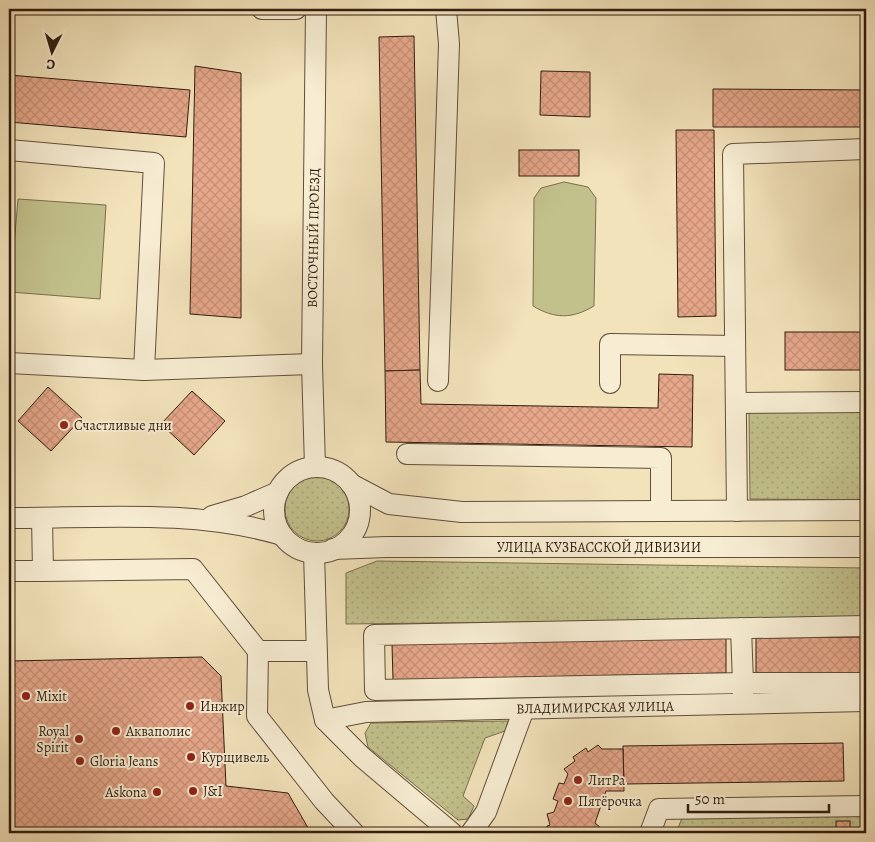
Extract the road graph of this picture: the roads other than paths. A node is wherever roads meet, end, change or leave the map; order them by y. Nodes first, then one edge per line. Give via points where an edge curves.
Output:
1 (262, 9) edge
2 (296, 9) edge
3 (316, 9) edge
4 (446, 9) edge
5 (866, 149) edge
6 (9, 150) edge
7 (736, 346) junction
8 (9, 362) edge
9 (312, 364) junction
10 (144, 370) junction
11 (438, 381) dead end
12 (610, 383) dead end
13 (866, 402) edge
14 (738, 403) junction
15 (407, 454) dead end
16 (315, 467) junction
17 (351, 484) junction
18 (278, 492) junction
19 (866, 510) edge
20 (661, 511) junction
21 (738, 511) junction
22 (9, 518) edge
23 (42, 518) junction
24 (203, 519) junction
25 (282, 535) junction
26 (866, 547) edge
27 (323, 551) junction
28 (43, 570) junction
29 (9, 571) edge
30 (866, 626) edge
31 (741, 628) junction
32 (258, 651) junction
33 (316, 652) junction
34 (866, 682) edge
35 (743, 683) junction
36 (866, 702) edge
37 (744, 704) junction
38 (524, 708) junction
39 (325, 720) junction
40 (866, 806) edge
41 (449, 832) edge
42 (354, 833) edge
43 (471, 833) edge
44 (650, 833) edge

1 - 2 street
3 - 9 street, ВОСТОЧНЫЙ ПРОЕЗД
4 - 11 street via 449,44
5 - 7 street via 733,154
6 - 10 street via 154,163
7 - 12 street via 610,344
7 - 14 street
8 - 10 street
9 - 10 street
9 - 16 street, ВОСТОЧНЫЙ ПРОЕЗД
13 - 14 street
14 - 21 street
15 - 20 street via 661,458
16 - 17 street via 341,475
16 - 18 street, УЛИЦА КУЗБАССКОЙ ДИВИЗИИ via 290,476
17 - 20 street via 389,504 425,509 462,512
17 - 27 street via 360,510 358,524 351,536
18 - 24 street, УЛИЦА КУЗБАССКОЙ ДИВИЗИИ
18 - 25 street via 274,512
19 - 21 street
20 - 21 street
22 - 23 street, УЛИЦА КУЗБАССКОЙ ДИВИЗИИ
23 - 24 street, УЛИЦА КУЗБАССКОЙ ДИВИЗИИ
23 - 28 street
24 - 25 street, УЛИЦА КУЗБАССКОЙ ДИВИЗИИ
25 - 27 street, УЛИЦА КУЗБАССКОЙ ДИВИЗИИ via 291,544
26 - 27 street, УЛИЦА КУЗБАССКОЙ ДИВИЗИИ via 387,547
27 - 33 street
28 - 29 street
28 - 32 street via 193,569
30 - 31 street
31 - 35 street
31 - 35 street via 374,635 375,690
32 - 33 street
32 - 42 street via 257,716 324,801
33 - 39 street via 318,690
34 - 35 street
35 - 37 street
36 - 37 street, ВЛАДИМИРСКАЯ УЛИЦА
37 - 38 street, ВЛАДИМИРСКАЯ УЛИЦА
38 - 39 street, ВЛАДИМИРСКАЯ УЛИЦА via 366,712
38 - 43 street via 486,812
39 - 41 street via 362,757
40 - 44 street via 659,809

